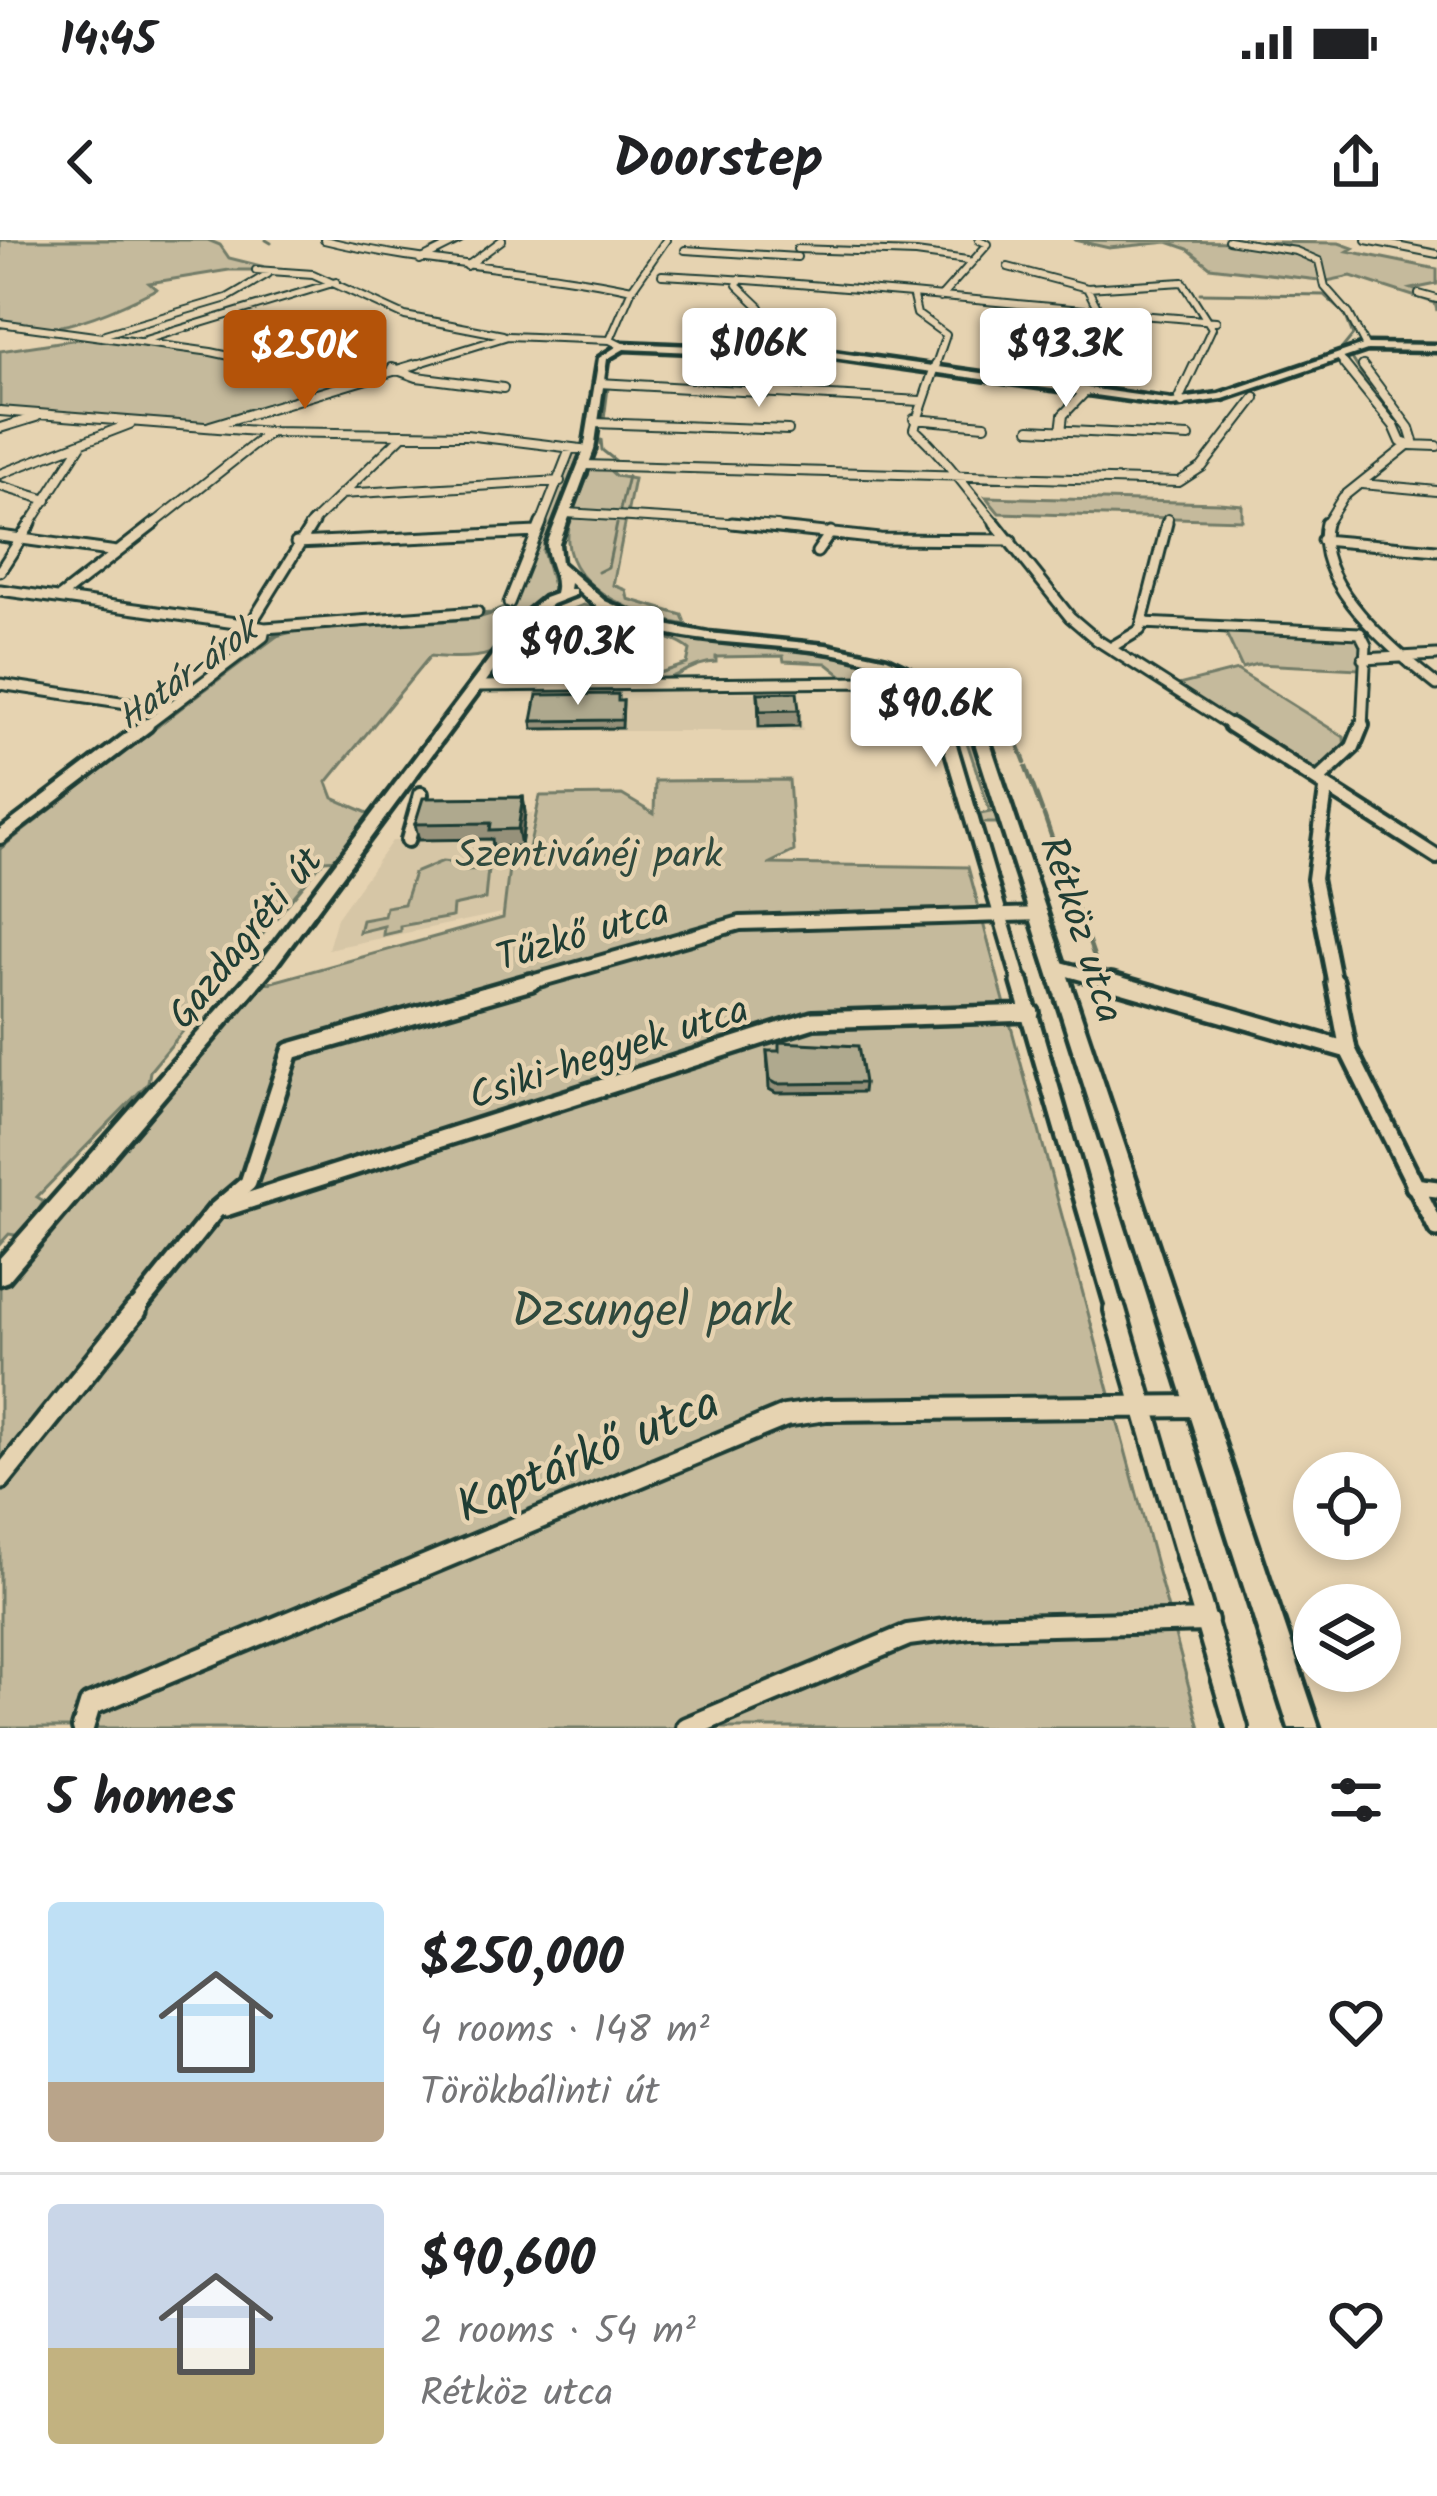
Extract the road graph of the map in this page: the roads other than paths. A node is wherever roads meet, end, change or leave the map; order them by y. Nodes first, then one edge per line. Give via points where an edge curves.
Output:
1 (324, 240) edge
2 (460, 240) edge
3 (502, 240) edge
4 (662, 240) edge
5 (979, 240) edge
6 (1228, 240) edge
7 (1366, 240) edge
8 (798, 248) edge
9 (686, 250) dead end
10 (1437, 254) edge
11 (420, 260) junction
12 (967, 260) junction
13 (467, 266) junction
14 (1008, 267) dead end
15 (279, 270) junction
16 (256, 271) dead end
17 (662, 275) dead end
18 (739, 279) junction
19 (782, 281) junction
20 (336, 282) junction
21 (1087, 288) junction
22 (632, 290) junction
23 (1419, 293) dead end
24 (913, 297) junction
25 (940, 298) junction
26 (1437, 299) edge
27 (1095, 311) junction
28 (1213, 320) junction
29 (0, 323) edge
30 (98, 336) junction
31 (508, 336) junction
32 (610, 340) junction
33 (140, 341) junction
34 (622, 346) junction
35 (1366, 347) junction
36 (741, 348) junction
37 (1437, 348) edge
38 (1339, 357) junction
39 (1363, 366) dead end
40 (392, 368) junction
41 (938, 368) junction
42 (351, 381) junction
43 (598, 383) junction
44 (503, 388) dead end
45 (1081, 391) junction
46 (1226, 394) junction
47 (1369, 397) junction
48 (1384, 397) junction
49 (1255, 398) dead end
50 (921, 401) junction
51 (1182, 403) junction
52 (0, 411) edge
53 (41, 416) junction
54 (1238, 416) junction
55 (914, 419) junction
56 (593, 423) junction
57 (131, 424) junction
58 (985, 425) dead end
59 (0, 428) edge
60 (206, 428) junction
61 (1030, 429) dead end
62 (788, 430) dead end
63 (1061, 431) junction
64 (271, 433) junction
65 (404, 434) junction
66 (1189, 437) dead end
67 (82, 443) junction
68 (1410, 446) junction
69 (1437, 446) edge
70 (570, 449) junction
71 (589, 450) junction
72 (584, 465) junction
73 (0, 474) edge
74 (953, 476) junction
75 (560, 481) junction
76 (1362, 484) junction
77 (0, 486) edge
78 (1437, 491) edge
79 (341, 494) junction
80 (46, 500) junction
81 (566, 513) junction
82 (1168, 518) dead end
83 (561, 527) junction
84 (536, 532) junction
85 (830, 532) junction
86 (0, 536) edge
87 (20, 540) junction
88 (1012, 540) junction
89 (1322, 540) junction
90 (296, 543) junction
91 (1437, 550) edge
92 (117, 552) junction
93 (817, 552) dead end
94 (556, 565) junction
95 (0, 571) edge
96 (0, 590) edge
97 (583, 592) junction
98 (561, 594) junction
99 (59, 598) junction
100 (509, 603) dead end
101 (599, 605) junction
102 (477, 612) dead end
103 (541, 615) junction
104 (1142, 623) junction
105 (250, 625) junction
106 (265, 628) junction
107 (522, 628) junction
108 (736, 641) junction
109 (1110, 648) junction
110 (1437, 655) edge
111 (1403, 657) junction
112 (1363, 659) junction
113 (479, 686) junction
114 (1437, 686) edge
115 (4, 688) edge
116 (167, 710) junction
117 (1322, 785) junction
118 (421, 794) edge
119 (0, 837) edge
120 (408, 840) dead end
121 (1437, 857) edge
122 (1041, 914) junction
123 (1003, 915) junction
124 (1057, 967) junction
125 (1031, 1013) junction
126 (1348, 1050) junction
127 (1414, 1186) junction
128 (1437, 1189) edge
129 (215, 1211) junction
130 (1437, 1229) edge
131 (0, 1274) edge
132 (1144, 1405) junction
133 (1200, 1406) junction
134 (0, 1479) edge
135 (1207, 1622) junction
136 (87, 1717) edge
137 (687, 1728) edge
138 (1237, 1728) edge
139 (1304, 1728) edge

1 - 11 street
2 - 11 street
3 - 13 street
4 - 22 street
5 - 12 street via 988,244
6 - 35 street via 1319,261 1324,287
7 - 10 street
8 - 9 street
8 - 12 street
8 - 19 street
11 - 13 street
12 - 25 street
13 - 22 street
14 - 21 street
15 - 16 street
15 - 20 street
15 - 30 street via 227,298
17 - 18 street
18 - 19 street
18 - 36 street via 760,307
19 - 24 street
20 - 31 street via 411,318
20 - 33 street
21 - 27 street
21 - 28 street via 1183,282
22 - 32 street
23 - 26 street
24 - 25 street
24 - 41 street via 917,314 946,335
25 - 27 street
27 - 28 street
27 - 45 street via 1095,352
28 - 51 street
29 - 30 street
30 - 33 street
31 - 32 street
31 - 40 street
32 - 34 street
33 - 42 street
34 - 36 street
34 - 43 street via 603,358
35 - 37 street
35 - 38 street
36 - 41 street
38 - 46 street
38 - 47 street
39 - 48 street
40 - 42 street
40 - 44 street
41 - 45 street
41 - 50 street
42 - 60 street
43 - 50 street
43 - 56 street
45 - 51 street
45 - 63 street
46 - 51 street
46 - 54 street
47 - 48 street
47 - 68 street
48 - 68 street via 1409,428
49 - 54 street
50 - 55 street
52 - 53 street
53 - 57 street
53 - 59 street
54 - 74 street via 1202,467 1179,482
55 - 58 street
55 - 74 street
56 - 62 street
56 - 71 street
57 - 60 street
57 - 67 street
60 - 64 street
61 - 63 street
63 - 66 street
64 - 65 street
64 - 92 street
65 - 70 street
65 - 79 street
67 - 73 street
67 - 80 street
68 - 69 street
68 - 76 street
70 - 71 street
70 - 75 street
71 - 72 street
72 - 74 street
72 - 81 street
74 - 88 street
75 - 79 street
75 - 84 street
76 - 78 street
76 - 89 street via 1336,504
77 - 80 street
79 - 90 street
80 - 87 street
81 - 83 street
81 - 85 street
82 - 104 street
83 - 94 street
83 - 97 street
84 - 90 street
84 - 100 street
85 - 88 street
85 - 93 street
86 - 87 street
87 - 92 street
87 - 95 street
88 - 109 street via 1070,617
89 - 91 street
89 - 111 street via 1338,584
90 - 105 street
92 - 99 street
94 - 97 street
94 - 98 street
96 - 99 street
97 - 98 street, Gazdagréti út
97 - 101 street, Rétköz utca
97 - 103 street, Gazdagréti út
97 - 108 street, Rétköz utca via 641,619
98 - 107 street, Gazdagréti út
99 - 105 street
101 - 103 street
101 - 108 street, Rétköz utca via 657,628
102 - 106 street
103 - 107 street, Gazdagréti út
104 - 109 street via 1136,636
104 - 112 street via 1354,630 1365,641
105 - 106 street
106 - 116 street
107 - 113 street, Gazdagréti út
108 - 122 street, Rétköz utca via 865,656 958,702 985,742
109 - 117 street
110 - 111 street
111 - 112 street
111 - 114 street
112 - 117 street via 1360,740
113 - 123 street, Rétköz utca via 865,682 918,698 950,736
113 - 131 street, Gazdagréti út via 268,964
115 - 116 street
116 - 119 street
117 - 121 street
117 - 126 street via 1314,879
118 - 120 street
122 - 123 street, Tűzkő utca
122 - 124 street, Rétköz utca
123 - 125 street, Rétköz utca
123 - 129 street, Tűzkő utca via 740,923 291,1051 248,1183
124 - 126 street
124 - 133 street, Rétköz utca
125 - 129 street, Csiki-hegyek utca via 813,1020
125 - 132 street, Rétköz utca
126 - 127 street
127 - 128 street
127 - 130 street
129 - 134 street
132 - 133 street
132 - 135 street, Rétköz utca
132 - 136 street, Kaptárkő utca via 784,1417
133 - 139 street, Rétköz utca
135 - 137 street via 908,1635
135 - 138 street, Rétköz utca

